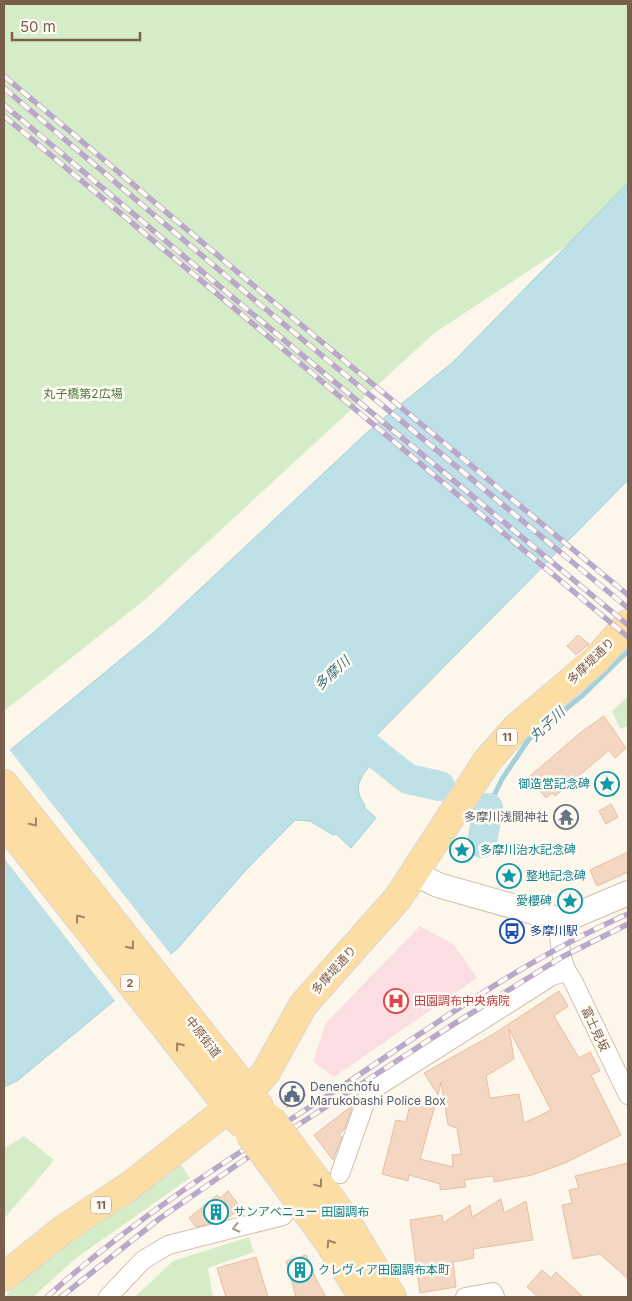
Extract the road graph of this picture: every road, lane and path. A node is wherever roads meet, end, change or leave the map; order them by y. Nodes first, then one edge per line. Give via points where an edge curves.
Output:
1 (628, 624) edge
2 (4, 784) edge
3 (4, 822) edge
4 (414, 873) junction
5 (628, 894) edge
6 (558, 920) junction
7 (566, 972) junction
8 (218, 1076) junction
9 (626, 1091) edge
10 (238, 1101) junction
11 (279, 1152) junction
12 (340, 1174) dead end
13 (283, 1216) dead end
14 (4, 1277) edge
15 (108, 1297) edge
16 (363, 1297) edge
17 (392, 1297) edge
18 (465, 1297) edge
19 (495, 1297) edge

1 - 4 main road, 多摩堤通り / 11 via 595,661 501,744
2 -> 8 main road, 中原街道 / 2
8 -> 3 main road, 中原街道 / 2
4 - 6 street via 438,885
4 - 10 main road, 多摩堤通り / 11 via 392,906 304,1004 266,1072
5 - 6 street
6 - 7 street, 富士見坂
7 - 9 street, 富士見坂
7 - 12 street via 552,976 368,1092
8 - 10 main road, 中原街道 / 2
10 - 11 main road, 中原街道 / 2, bridge
10 - 14 main road, 多摩堤通り / 11 via 131,1185 58,1234
16 -> 11 main road, 中原街道 / 2
11 -> 17 main road, 中原街道 / 2 via 341,1214
13 -> 15 street via 168,1245 143,1260
18 - 19 street via 493,1292

